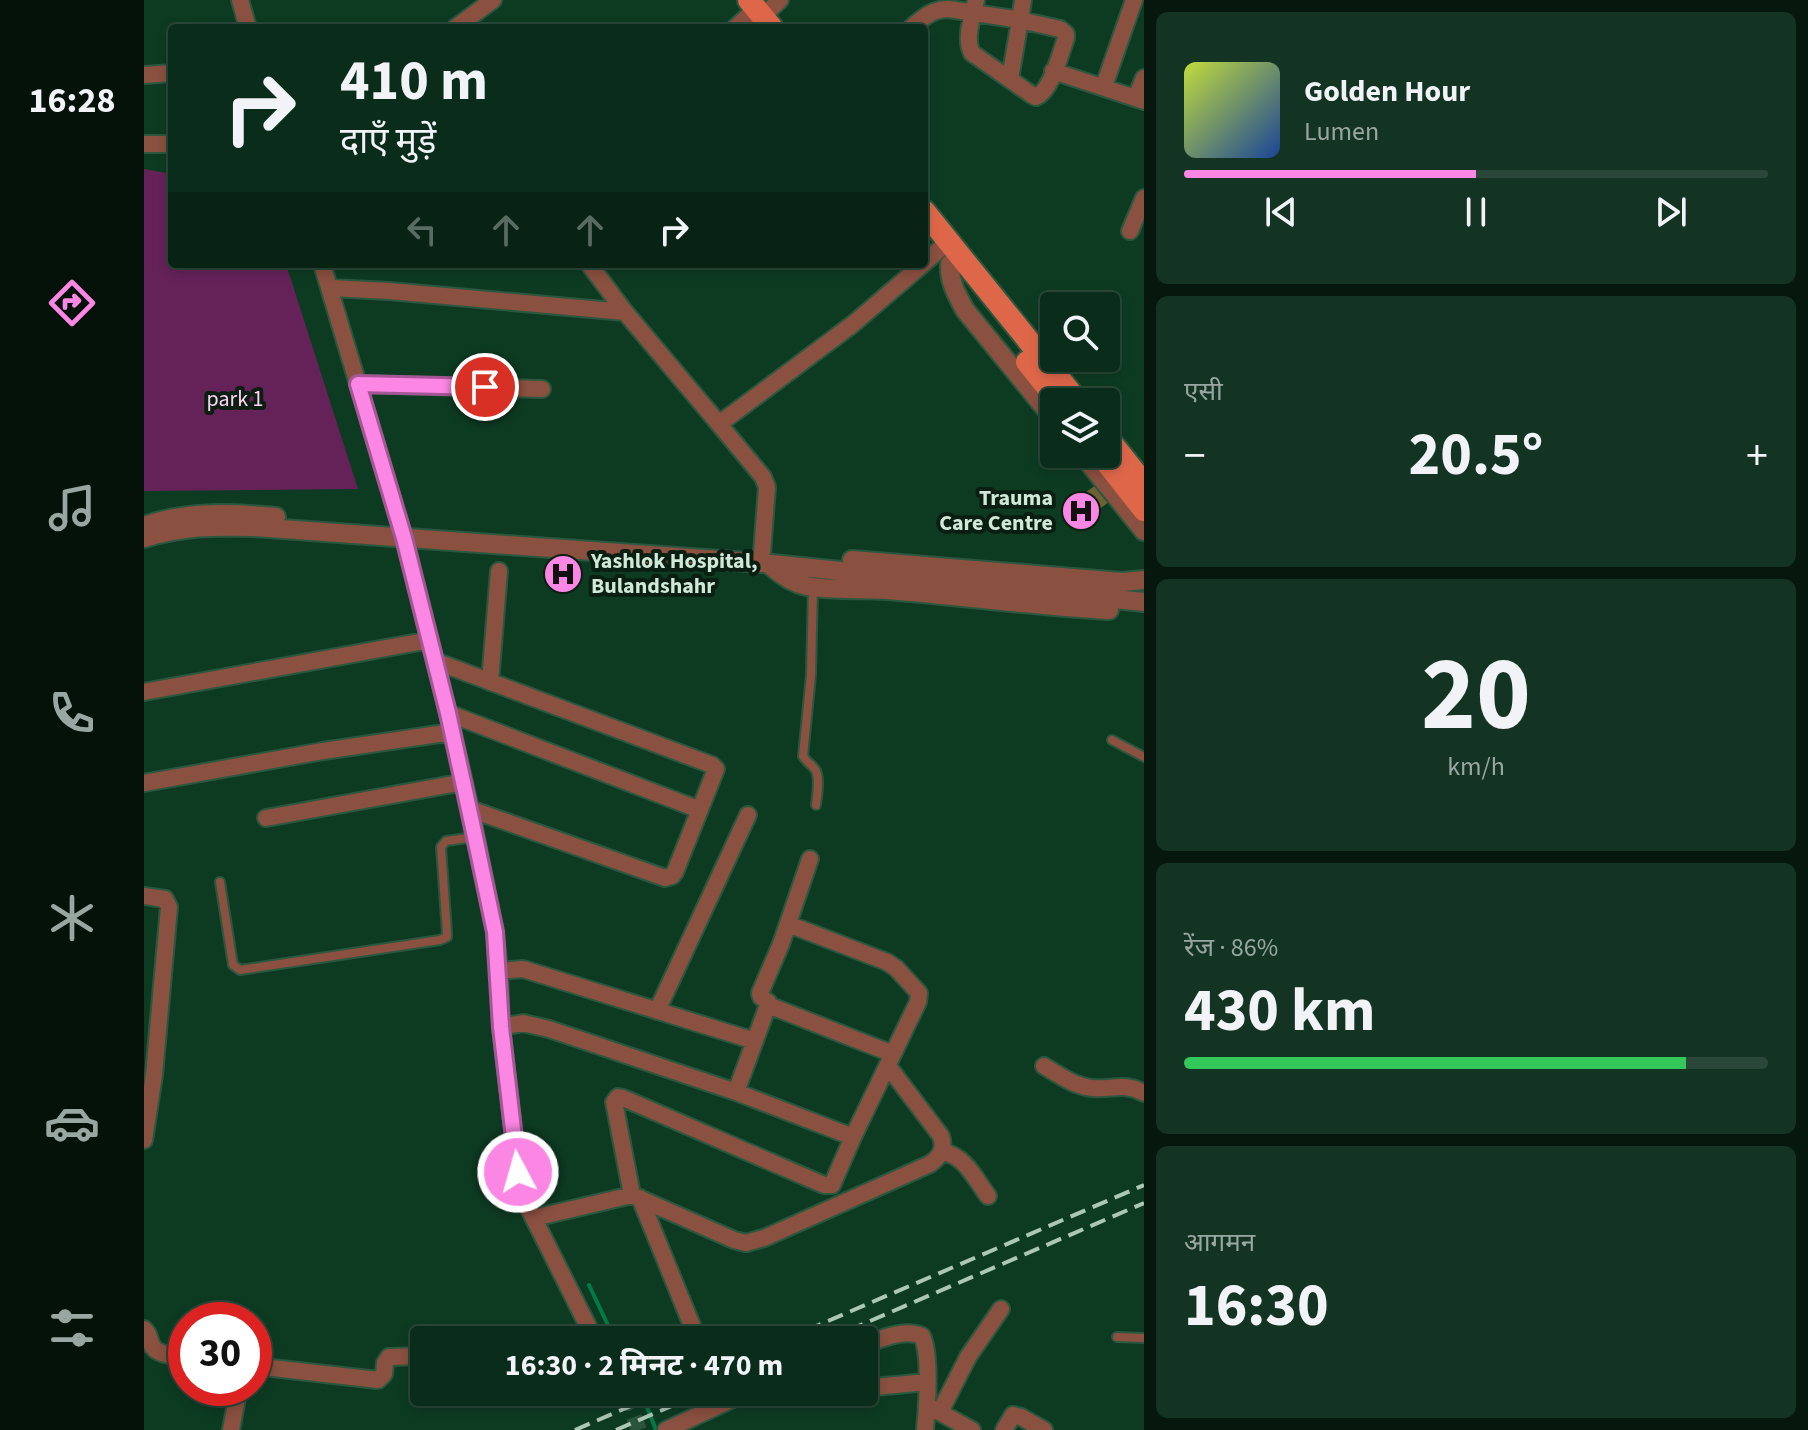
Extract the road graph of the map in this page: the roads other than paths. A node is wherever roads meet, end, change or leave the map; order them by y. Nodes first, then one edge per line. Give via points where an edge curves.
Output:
1 (240, 0) edge
2 (493, 0) edge
3 (780, 0) edge
4 (1023, 0) edge
5 (1134, 0) edge
6 (975, 6) edge
7 (752, 16) edge
8 (1020, 20) junction
9 (470, 22) edge
10 (247, 24) edge
11 (916, 24) edge
12 (1053, 71) junction
13 (168, 73) edge
14 (144, 75) edge
15 (1144, 78) edge
16 (1010, 79) junction
17 (1104, 86) junction
18 (1140, 99) edge
19 (144, 144) edge
20 (168, 144) edge
21 (1144, 198) edge
22 (928, 225) edge
23 (1130, 231) dead end
24 (928, 238) edge
25 (937, 256) edge
26 (324, 268) edge
27 (592, 268) edge
28 (922, 268) edge
29 (331, 288) junction
30 (625, 312) junction
31 (358, 384) junction
32 (1047, 388) edge
33 (1064, 388) edge
34 (542, 389) dead end
35 (1040, 402) edge
36 (719, 424) junction
37 (1120, 454) edge
38 (1093, 468) edge
39 (1111, 468) edge
40 (1144, 484) edge
41 (1144, 510) edge
42 (144, 526) edge
43 (1144, 531) edge
44 (403, 533) junction
45 (144, 538) edge
46 (770, 561) junction
47 (499, 571) dead end
48 (1144, 580) edge
49 (813, 586) junction
50 (1144, 602) edge
51 (1144, 614) edge
52 (430, 640) junction
53 (435, 661) junction
54 (490, 682) junction
55 (144, 692) edge
56 (448, 713) junction
57 (452, 732) junction
58 (1112, 740) dead end
59 (1144, 757) edge
60 (464, 782) junction
61 (144, 783) edge
62 (816, 805) dead end
63 (470, 809) junction
64 (700, 810) junction
65 (748, 815) dead end
66 (266, 818) dead end
67 (475, 837) junction
68 (810, 859) dead end
69 (220, 882) dead end
70 (144, 896) edge
71 (788, 924) junction
72 (512, 970) junction
73 (153, 986) edge
74 (768, 1005) junction
75 (657, 1011) junction
76 (501, 1027) junction
77 (755, 1041) junction
78 (890, 1060) junction
79 (1044, 1066) dead end
80 (149, 1074) edge
81 (736, 1092) junction
82 (1144, 1093) edge
83 (853, 1137) junction
84 (144, 1140) edge
85 (942, 1152) junction
86 (636, 1196) junction
87 (988, 1196) dead end
88 (534, 1218) junction
89 (1001, 1309) dead end
90 (588, 1326) edge
91 (692, 1326) edge
92 (144, 1329) edge
93 (1117, 1337) dead end
94 (1144, 1338) edge
95 (878, 1340) edge
96 (168, 1354) edge
97 (410, 1356) edge
98 (272, 1368) edge
99 (927, 1382) junction
100 (878, 1387) edge
101 (236, 1406) edge
102 (719, 1406) edge
103 (933, 1409) junction
104 (671, 1429) edge
105 (231, 1430) edge
106 (925, 1430) edge
107 (972, 1430) edge
108 (1004, 1430) edge
109 (1044, 1430) edge

1 - 10 street
2 - 9 street
3 - 7 street
4 - 8 street
5 - 17 street
6 - 8 street
6 - 11 street via 938,9
6 - 16 street via 970,49
8 - 12 street via 1064,31
8 - 16 street
12 - 16 street via 1039,97
12 - 17 street
13 - 14 street
15 - 18 street
17 - 18 street
19 - 20 street
21 - 23 street
22 - 25 main road
24 - 25 main road
25 - 32 main road
25 - 33 main road
25 - 35 street via 965,310
26 - 29 street
27 - 30 street
28 - 36 street
29 - 30 street
29 - 31 street
30 - 36 street
31 - 34 street
31 - 44 street
36 - 46 street via 767,487
37 - 40 main road
38 - 43 street
39 - 41 main road
42 - 44 street via 170,517 217,513
44 - 45 street via 217,526
44 - 46 street
44 - 52 street
46 - 48 street
46 - 49 street via 781,575
46 - 50 street
47 - 54 street
49 - 51 street
49 - 62 lane via 803,756 817,774
52 - 53 street
52 - 55 street
53 - 54 street
53 - 56 street
54 - 64 street via 712,765 716,772
56 - 57 street
56 - 64 street
57 - 60 street
57 - 61 street
58 - 59 lane
60 - 63 street
60 - 66 street
63 - 64 street via 665,878 675,872
63 - 67 street
65 - 75 street
67 - 69 lane via 446,841 441,847 447,937 440,940 240,970 233,965
67 - 72 street via 495,932
68 - 71 street
70 - 73 street via 165,899 169,907
71 - 74 street via 760,993
71 - 78 street via 887,962 917,990 920,997
72 - 75 street
72 - 76 street
73 - 80 street
74 - 77 street
74 - 78 street
75 - 77 street
76 - 81 street via 536,1025
76 - 88 street via 518,1172
77 - 81 street
78 - 83 street
78 - 85 street via 941,1136
79 - 82 street via 1081,1086 1132,1087
80 - 84 street
81 - 83 street
83 - 86 street via 827,1186 618,1097 614,1102
85 - 86 street via 930,1164 746,1243
85 - 87 street via 960,1159
86 - 88 street
86 - 91 street
88 - 90 street
89 - 103 street
92 - 96 street via 153,1348
93 - 94 lane
95 - 99 street via 911,1333 922,1336
97 - 98 street via 389,1357 378,1380
99 - 100 street
99 - 103 street
101 - 105 street
102 - 104 street
103 - 106 street
103 - 107 street
108 - 109 street via 1013,1415

